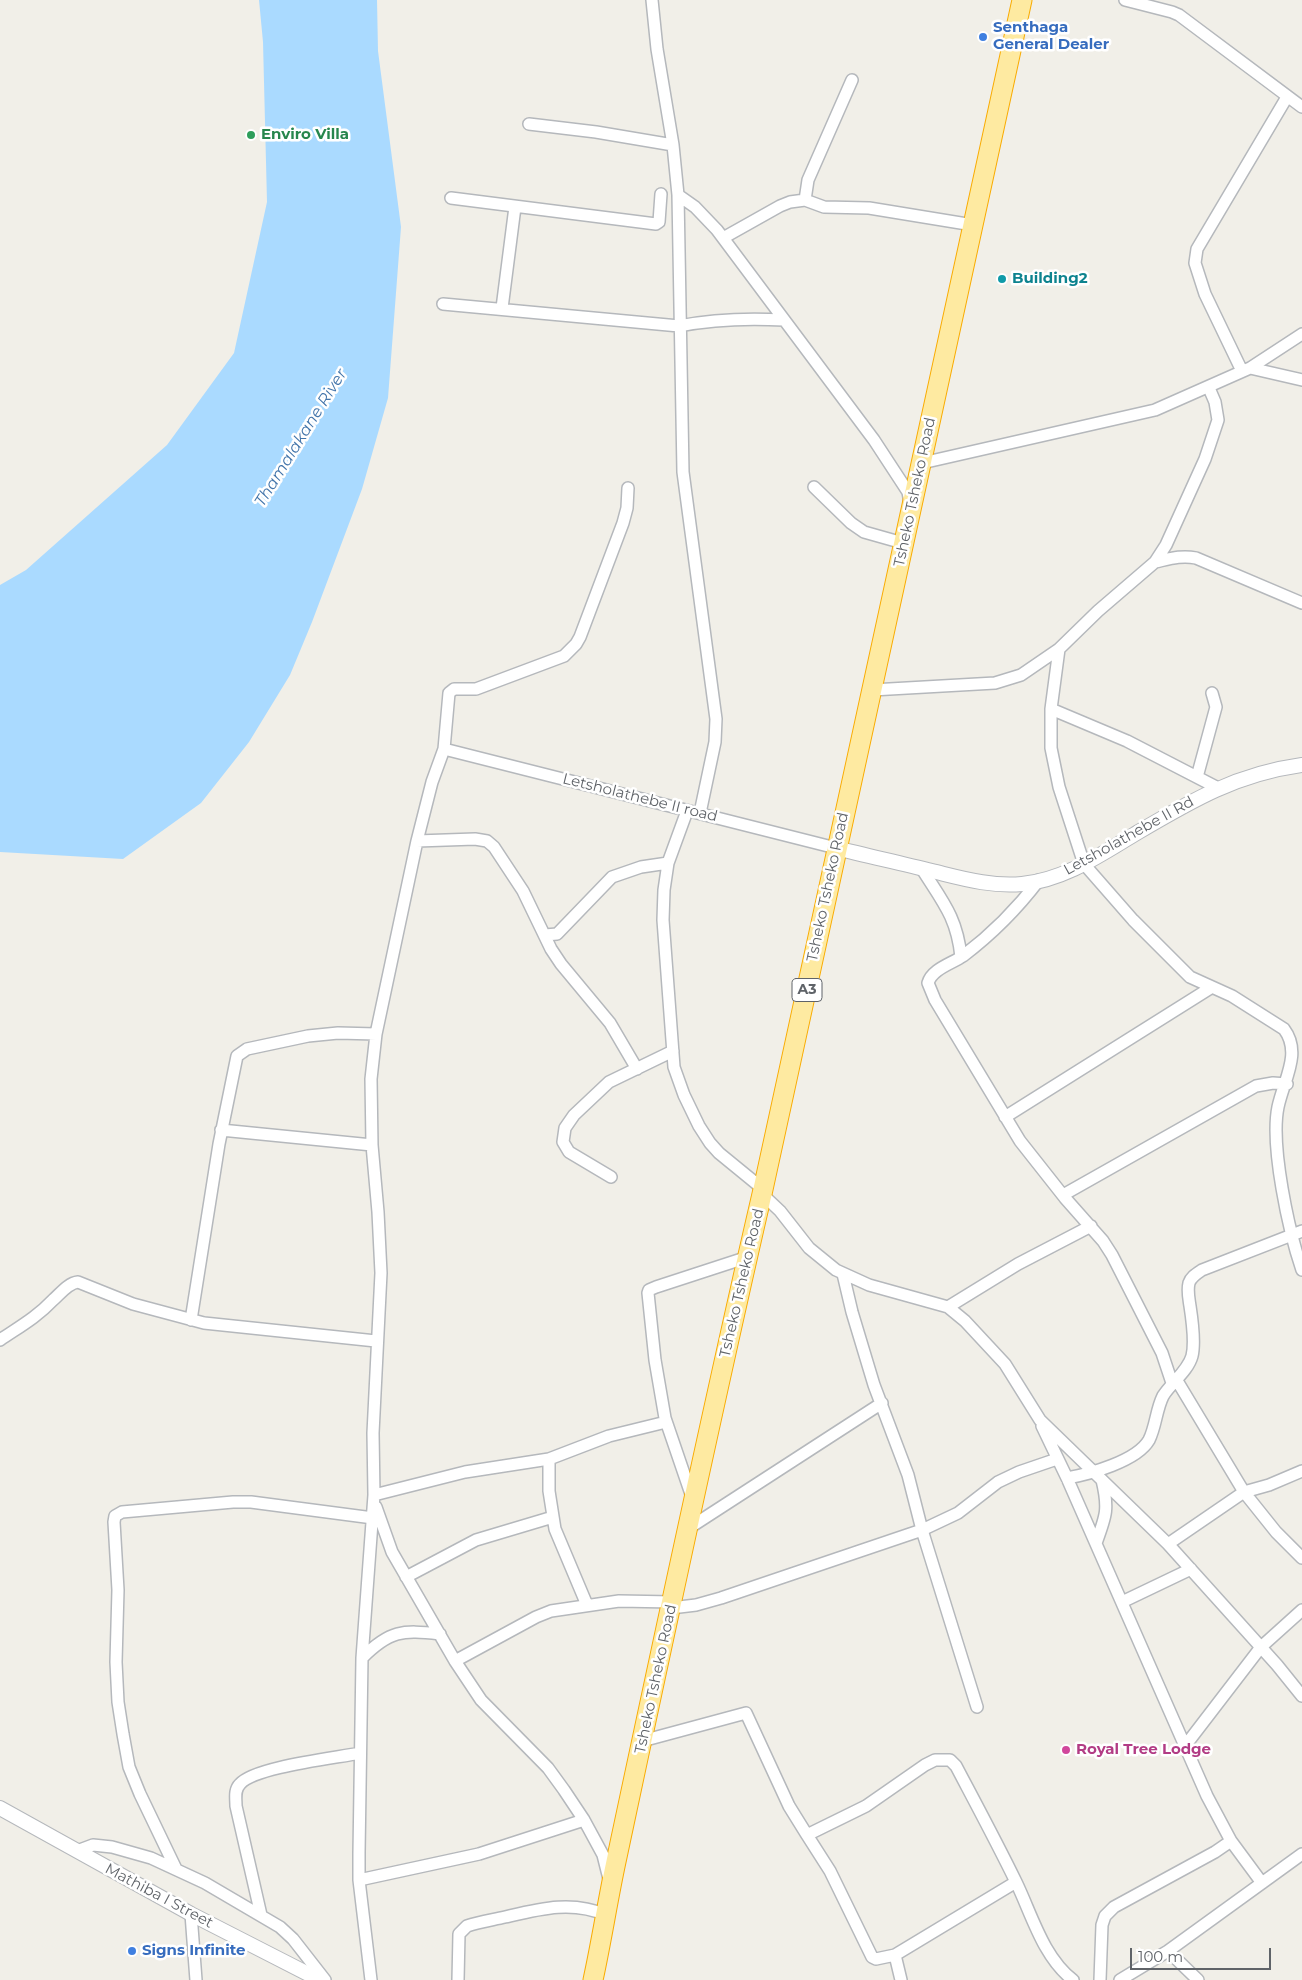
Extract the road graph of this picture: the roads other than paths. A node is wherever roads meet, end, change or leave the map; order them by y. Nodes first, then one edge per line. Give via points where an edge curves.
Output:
1 (652, 0) edge
2 (1022, 0) edge
3 (1125, 0) edge
4 (852, 80) dead end
5 (1287, 97) junction
6 (1302, 107) edge
7 (529, 124) dead end
8 (672, 145) junction
9 (662, 194) dead end
10 (678, 195) junction
11 (451, 198) dead end
12 (805, 200) junction
13 (515, 207) junction
14 (973, 225) junction
15 (723, 238) junction
16 (443, 304) dead end
17 (502, 308) junction
18 (784, 320) junction
19 (679, 326) junction
20 (1302, 334) edge
21 (1246, 369) junction
22 (1302, 380) edge
23 (1209, 388) junction
24 (922, 463) junction
25 (814, 487) dead end
26 (628, 488) dead end
27 (911, 507) junction
28 (904, 543) junction
29 (1154, 562) junction
30 (1302, 603) edge
31 (1058, 649) junction
32 (872, 690) junction
33 (1212, 693) dead end
34 (1051, 709) junction
35 (444, 749) junction
36 (1302, 765) edge
37 (1197, 777) junction
38 (1218, 788) junction
39 (687, 810) junction
40 (700, 813) junction
41 (417, 841) junction
42 (836, 848) junction
43 (668, 863) junction
44 (1084, 864) junction
45 (922, 868) junction
46 (1040, 880) junction
47 (545, 935) junction
48 (961, 957) junction
49 (1212, 987) junction
50 (376, 1034) junction
51 (1299, 1046) edge
52 (673, 1051) junction
53 (636, 1069) junction
54 (1287, 1084) junction
55 (1006, 1117) junction
56 (221, 1130) junction
57 (372, 1145) junction
58 (611, 1177) dead end
59 (763, 1191) junction
60 (1063, 1195) junction
61 (1091, 1226) junction
62 (1297, 1233) edge
63 (748, 1257) junction
64 (1302, 1270) edge
65 (843, 1274) junction
66 (948, 1308) junction
67 (191, 1320) junction
68 (0, 1340) edge
69 (376, 1341) junction
70 (1174, 1381) junction
71 (882, 1403) junction
72 (1040, 1420) junction
73 (666, 1422) junction
74 (1057, 1458) junction
75 (549, 1459) junction
76 (1302, 1471) edge
77 (1098, 1475) junction
78 (1067, 1478) junction
79 (1244, 1492) junction
80 (374, 1497) junction
81 (694, 1503) junction
82 (553, 1517) junction
83 (373, 1518) junction
84 (689, 1528) junction
85 (922, 1530) junction
86 (1096, 1543) junction
87 (1168, 1544) junction
88 (1302, 1558) edge
89 (1191, 1568) junction
90 (406, 1577) junction
91 (1122, 1602) junction
92 (586, 1605) junction
93 (672, 1605) junction
94 (1302, 1610) edge
95 (440, 1634) junction
96 (1261, 1647) junction
97 (362, 1658) junction
98 (455, 1660) junction
99 (1302, 1696) edge
100 (977, 1706) dead end
101 (642, 1741) junction
102 (1185, 1746) junction
103 (360, 1753) junction
104 (0, 1808) edge
105 (584, 1820) junction
106 (807, 1835) junction
107 (1231, 1841) junction
108 (77, 1851) junction
109 (1302, 1854) edge
110 (176, 1869) junction
111 (360, 1880) junction
112 (1016, 1882) junction
113 (1262, 1883) junction
114 (612, 1888) junction
115 (192, 1914) junction
116 (261, 1915) junction
117 (606, 1915) junction
118 (1168, 1951) junction
119 (895, 1955) junction
120 (196, 1980) edge
121 (320, 1980) edge
122 (325, 1980) edge
123 (371, 1980) edge
124 (458, 1980) edge
125 (593, 1980) edge
126 (901, 1980) edge
127 (1073, 1980) edge
128 (1100, 1980) edge
129 (1120, 1980) edge
130 (1198, 1980) edge

1 - 8 street
2 - 14 highway, Tsheko Tsheko Road / A3
3 - 5 street via 1179,15
4 - 12 street via 808,180
5 - 6 street
5 - 21 street via 1194,257 1205,294
7 - 8 street
8 - 10 street
9 - 13 street via 659,222 656,224
10 - 15 street via 706,216
10 - 19 street
11 - 13 street
12 - 14 street via 824,207 870,208
12 - 15 street via 780,206
13 - 17 street
14 - 24 highway, Tsheko Tsheko Road / A3
15 - 18 street
16 - 17 street
17 - 19 street
18 - 19 street via 736,318
18 - 27 street via 893,467 908,492
19 - 40 street via 683,472 717,724
20 - 21 street
21 - 22 street
21 - 23 street
23 - 24 street via 1148,412
23 - 29 street via 1218,413 1214,433 1166,545
24 - 27 highway, Tsheko Tsheko Road / A3
25 - 28 street via 864,532
26 - 35 street via 623,522 576,644 564,656 476,689 450,690
27 - 28 highway, Tsheko Tsheko Road / A3
28 - 32 highway, Tsheko Tsheko Road / A3
29 - 30 street via 1187,556 1196,558
29 - 31 street
31 - 32 street via 1021,675 995,683
31 - 34 street
32 - 42 highway, Tsheko Tsheko Road / A3
33 - 37 street via 1216,707
34 - 37 street via 1127,741
34 - 44 street via 1051,748 1055,771
35 - 39 street, Letsholathebe II road
35 - 41 street
36 - 38 street, Letsholathebe II Rd via 1259,773
37 - 38 street
38 - 44 street, Letsholathebe II Rd
39 - 40 street, Letsholathebe II road
39 - 43 street
40 - 42 street, Letsholathebe II road
41 - 47 street via 487,841 518,883
41 - 50 street
42 - 45 street, Letsholathebe II Rd
42 - 59 highway, Tsheko Tsheko Road / A3
43 - 47 street via 640,867 612,877 557,934
43 - 52 street via 663,920
44 - 46 street, Letsholathebe II Rd
44 - 49 street via 1182,971
45 - 46 street, Letsholathebe II Rd via 976,882 1022,884
45 - 48 street via 951,915
46 - 48 street via 994,931
47 - 53 street via 561,964 610,1023
48 - 55 street via 935,972 928,983 935,1000
49 - 51 street via 1284,1029
49 - 55 street
50 - 56 street via 308,1036 241,1052 235,1060
50 - 57 street via 371,1079
51 - 54 street
52 - 53 street
52 - 59 street via 678,1080 699,1126 719,1153
53 - 58 street via 609,1082 564,1128 563,1142 569,1152
54 - 60 street via 1256,1086
54 - 62 street via 1278,1107 1277,1132 1280,1174
55 - 60 street via 1020,1141
56 - 57 street
56 - 67 street
57 - 69 street via 381,1273
59 - 63 highway, Tsheko Tsheko Road / A3
59 - 65 street via 809,1248
60 - 61 street
61 - 66 street via 1018,1264
61 - 70 street via 1112,1255 1138,1302
62 - 64 street
62 - 70 street via 1192,1276 1188,1290 1192,1356
63 - 73 street via 649,1290 655,1360
63 - 81 highway, Tsheko Tsheko Road / A3
65 - 66 street
65 - 71 street
66 - 72 street via 1004,1364
67 - 68 street via 133,1304 74,1282 22,1327
67 - 69 street
69 - 80 street
70 - 77 street via 1162,1397 1149,1439
70 - 79 street
71 - 84 street
71 - 85 street via 908,1475
72 - 74 street
72 - 77 street
73 - 75 street via 609,1436
73 - 81 street
74 - 78 street
74 - 85 street via 998,1482 958,1513
75 - 80 street via 465,1472
75 - 82 street
76 - 79 street via 1269,1486
77 - 78 street
77 - 86 street via 1107,1510
77 - 87 street
78 - 86 street
79 - 87 street
79 - 88 street
80 - 83 street
80 - 90 street via 385,1534
81 - 84 highway, Tsheko Tsheko Road / A3
82 - 90 street via 476,1540
82 - 92 street
83 - 97 street
83 - 110 street via 251,1502 122,1512 115,1516 116,1662 123,1734 129,1767
84 - 93 highway, Tsheko Tsheko Road / A3
85 - 93 street via 722,1598 696,1605
85 - 100 street
86 - 91 street
87 - 89 street
89 - 91 street
89 - 96 street
90 - 95 street
91 - 102 street
92 - 93 street via 619,1601
92 - 98 street via 536,1617
93 - 101 highway, Tsheko Tsheko Road / A3
94 - 96 street
95 - 97 street via 410,1631 396,1634 373,1647
95 - 98 street
96 - 99 street
96 - 102 street
97 - 103 street
98 - 105 street via 481,1700 548,1768
101 - 106 street via 746,1713 789,1806
101 - 114 highway, Tsheko Tsheko Road / A3
102 - 107 street
103 - 111 street
103 - 116 street via 258,1772 237,1788 236,1806
104 - 108 street, Mathiba I Street
105 - 111 street via 479,1854
105 - 114 street via 603,1855
106 - 112 street via 866,1806 925,1765 942,1758 956,1766
106 - 119 street via 830,1871 872,1957 880,1959
107 - 113 street
107 - 128 street via 1114,1907 1105,1916 1101,1934
108 - 110 street via 93,1845 112,1847
108 - 115 street, Mathiba I Street
109 - 113 street
110 - 116 street
111 - 123 street
112 - 119 street
112 - 127 street via 1047,1949
113 - 118 street
114 - 117 highway, Tsheko Tsheko Road / A3
115 - 120 street
115 - 121 street, Mathiba I Street
116 - 122 street via 293,1939
117 - 124 street via 570,1906 547,1907 467,1926 459,1934
117 - 125 highway, Tsheko Tsheko Road / A3
118 - 129 street
118 - 130 street
119 - 126 street

